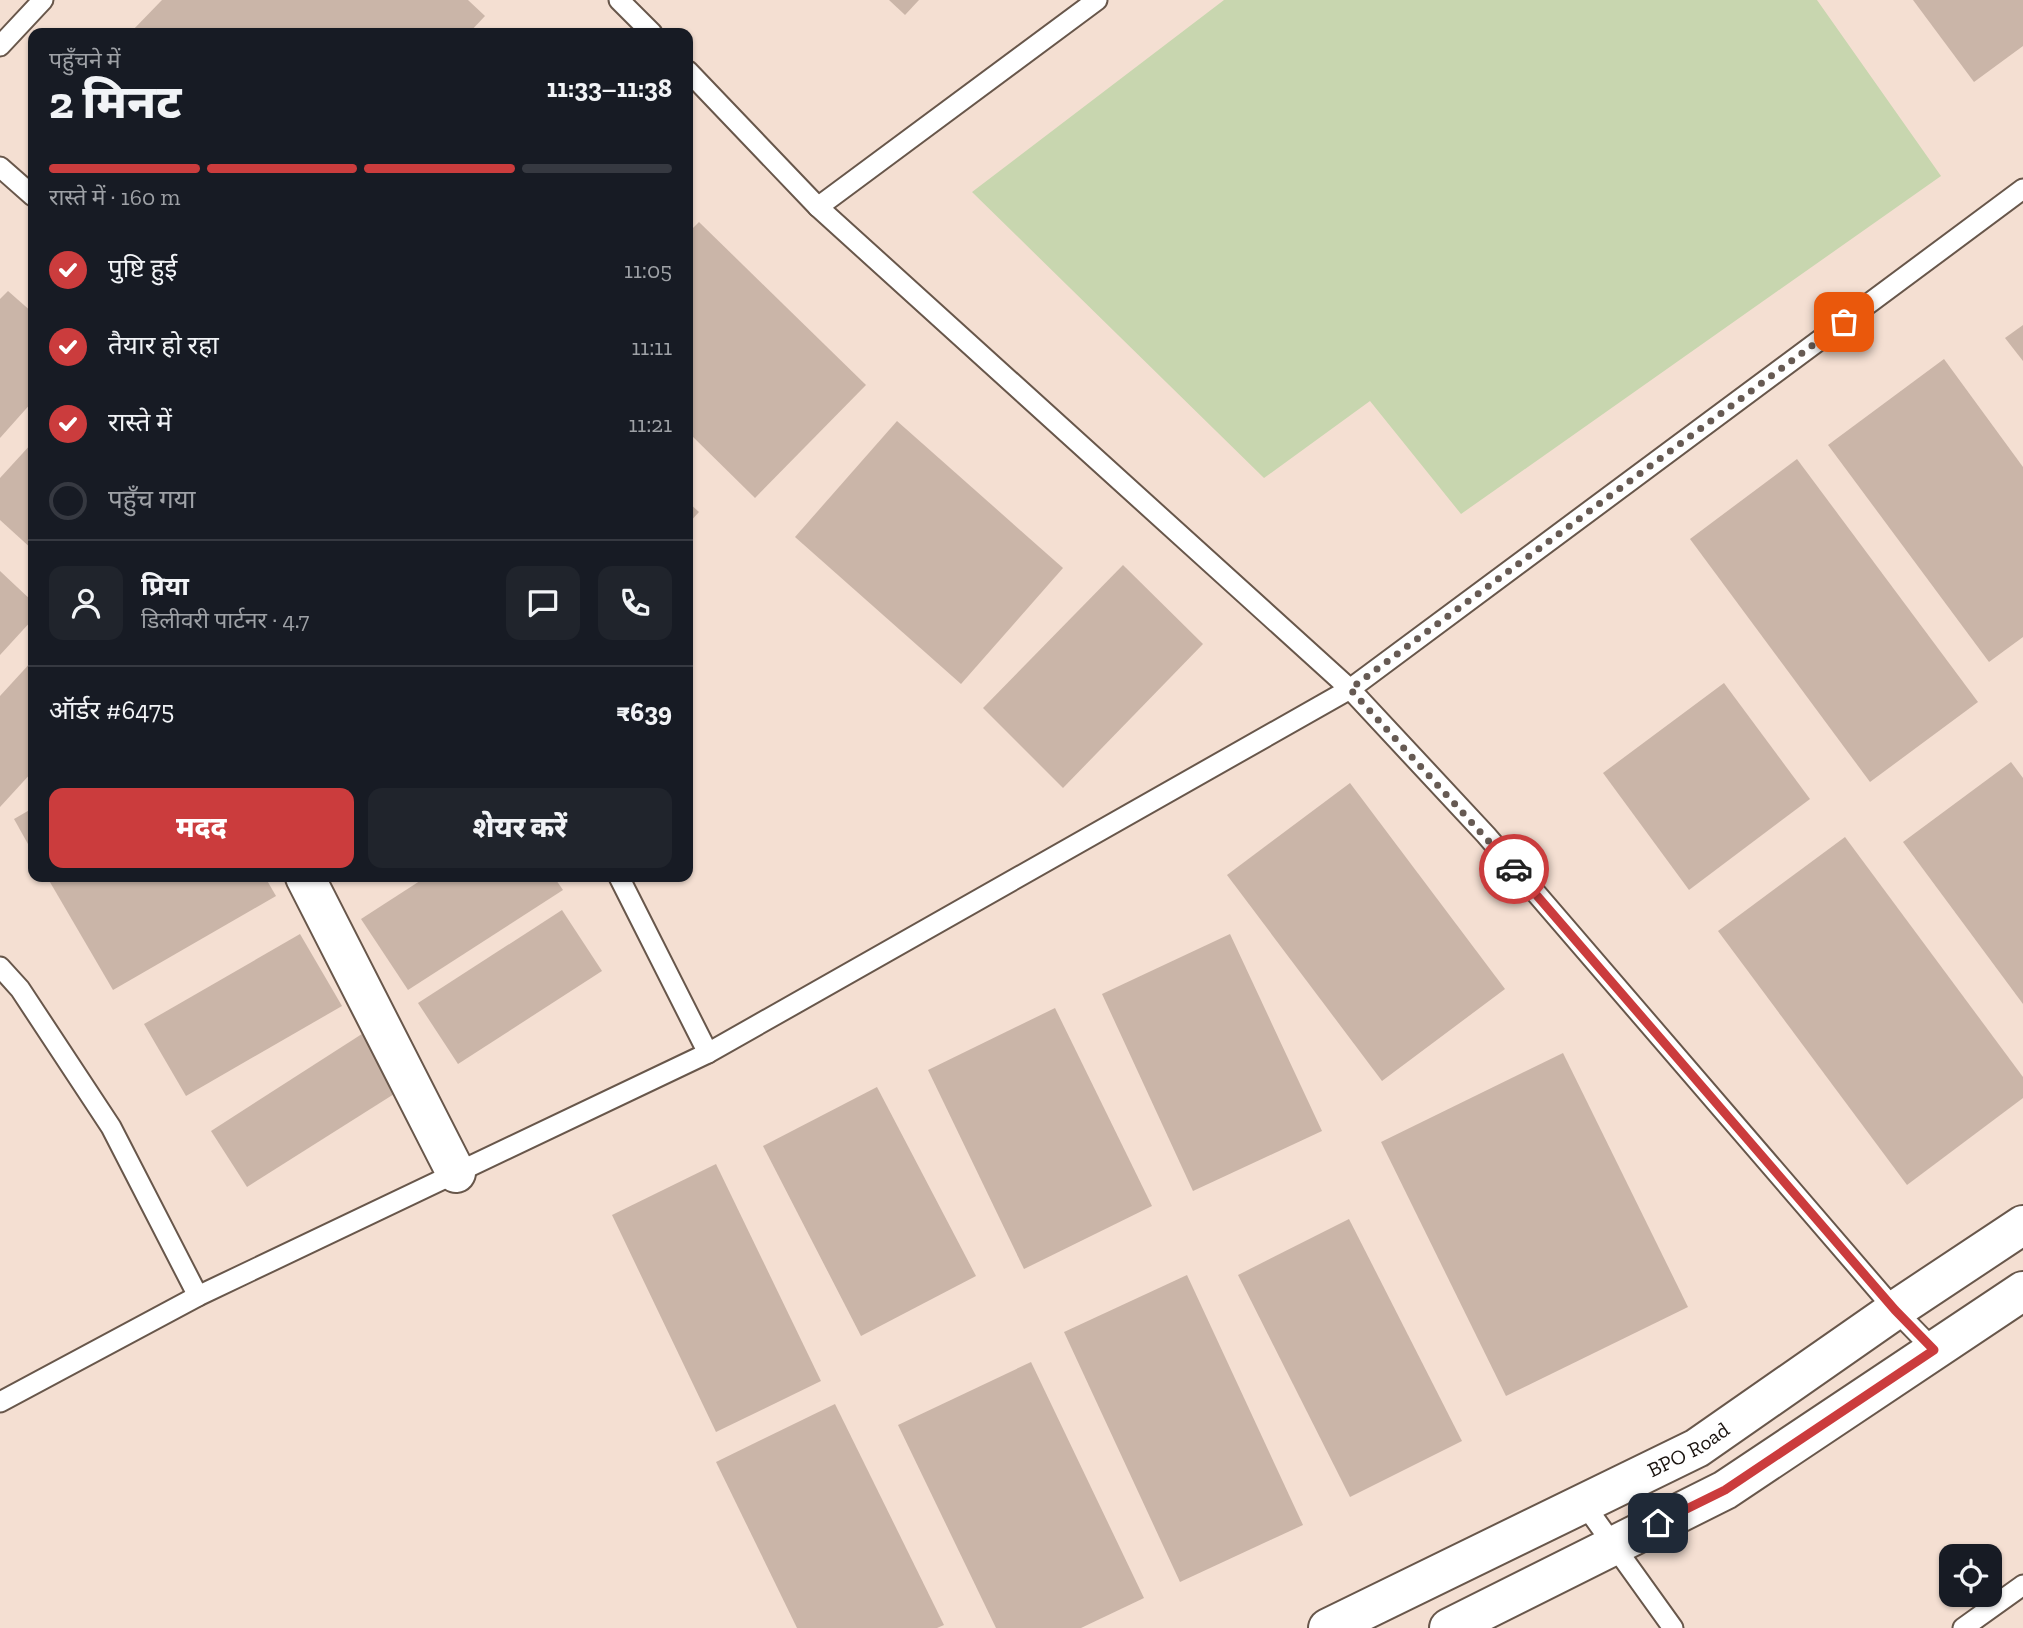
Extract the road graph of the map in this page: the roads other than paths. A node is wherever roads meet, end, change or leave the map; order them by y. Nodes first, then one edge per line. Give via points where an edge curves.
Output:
1 (43, 0) edge
2 (619, 0) edge
3 (1097, 0) edge
4 (647, 28) edge
5 (0, 46) edge
6 (693, 76) edge
7 (0, 167) edge
8 (2023, 189) edge
9 (28, 192) edge
10 (818, 207) junction
11 (1350, 689) junction
12 (308, 882) edge
13 (622, 882) edge
14 (0, 967) edge
15 (708, 1053) junction
16 (456, 1173) junction
17 (2023, 1224) edge
18 (2023, 1291) edge
19 (198, 1296) junction
20 (1895, 1310) junction
21 (1934, 1350) junction
22 (0, 1402) edge
23 (1584, 1504) junction
24 (1614, 1546) junction
25 (2023, 1585) edge
26 (1328, 1628) edge
27 (1449, 1628) edge
28 (1673, 1628) edge
29 (1963, 1628) edge

1 - 5 lane
2 - 4 lane
3 - 10 lane
6 - 10 lane
7 - 9 lane
8 - 11 lane
10 - 11 lane
11 - 15 lane
11 - 20 lane via 1486,835
12 - 16 street
13 - 15 lane
14 - 19 lane via 20,989 111,1127
15 - 16 lane
16 - 19 lane
17 - 20 street, BPO Road
18 - 21 street
19 - 22 lane
20 - 21 lane
20 - 23 street, BPO Road via 1698,1448
21 - 24 street via 1725,1490
23 - 24 lane
23 - 26 street, BPO Road
24 - 27 street
24 - 28 lane
25 - 29 lane

